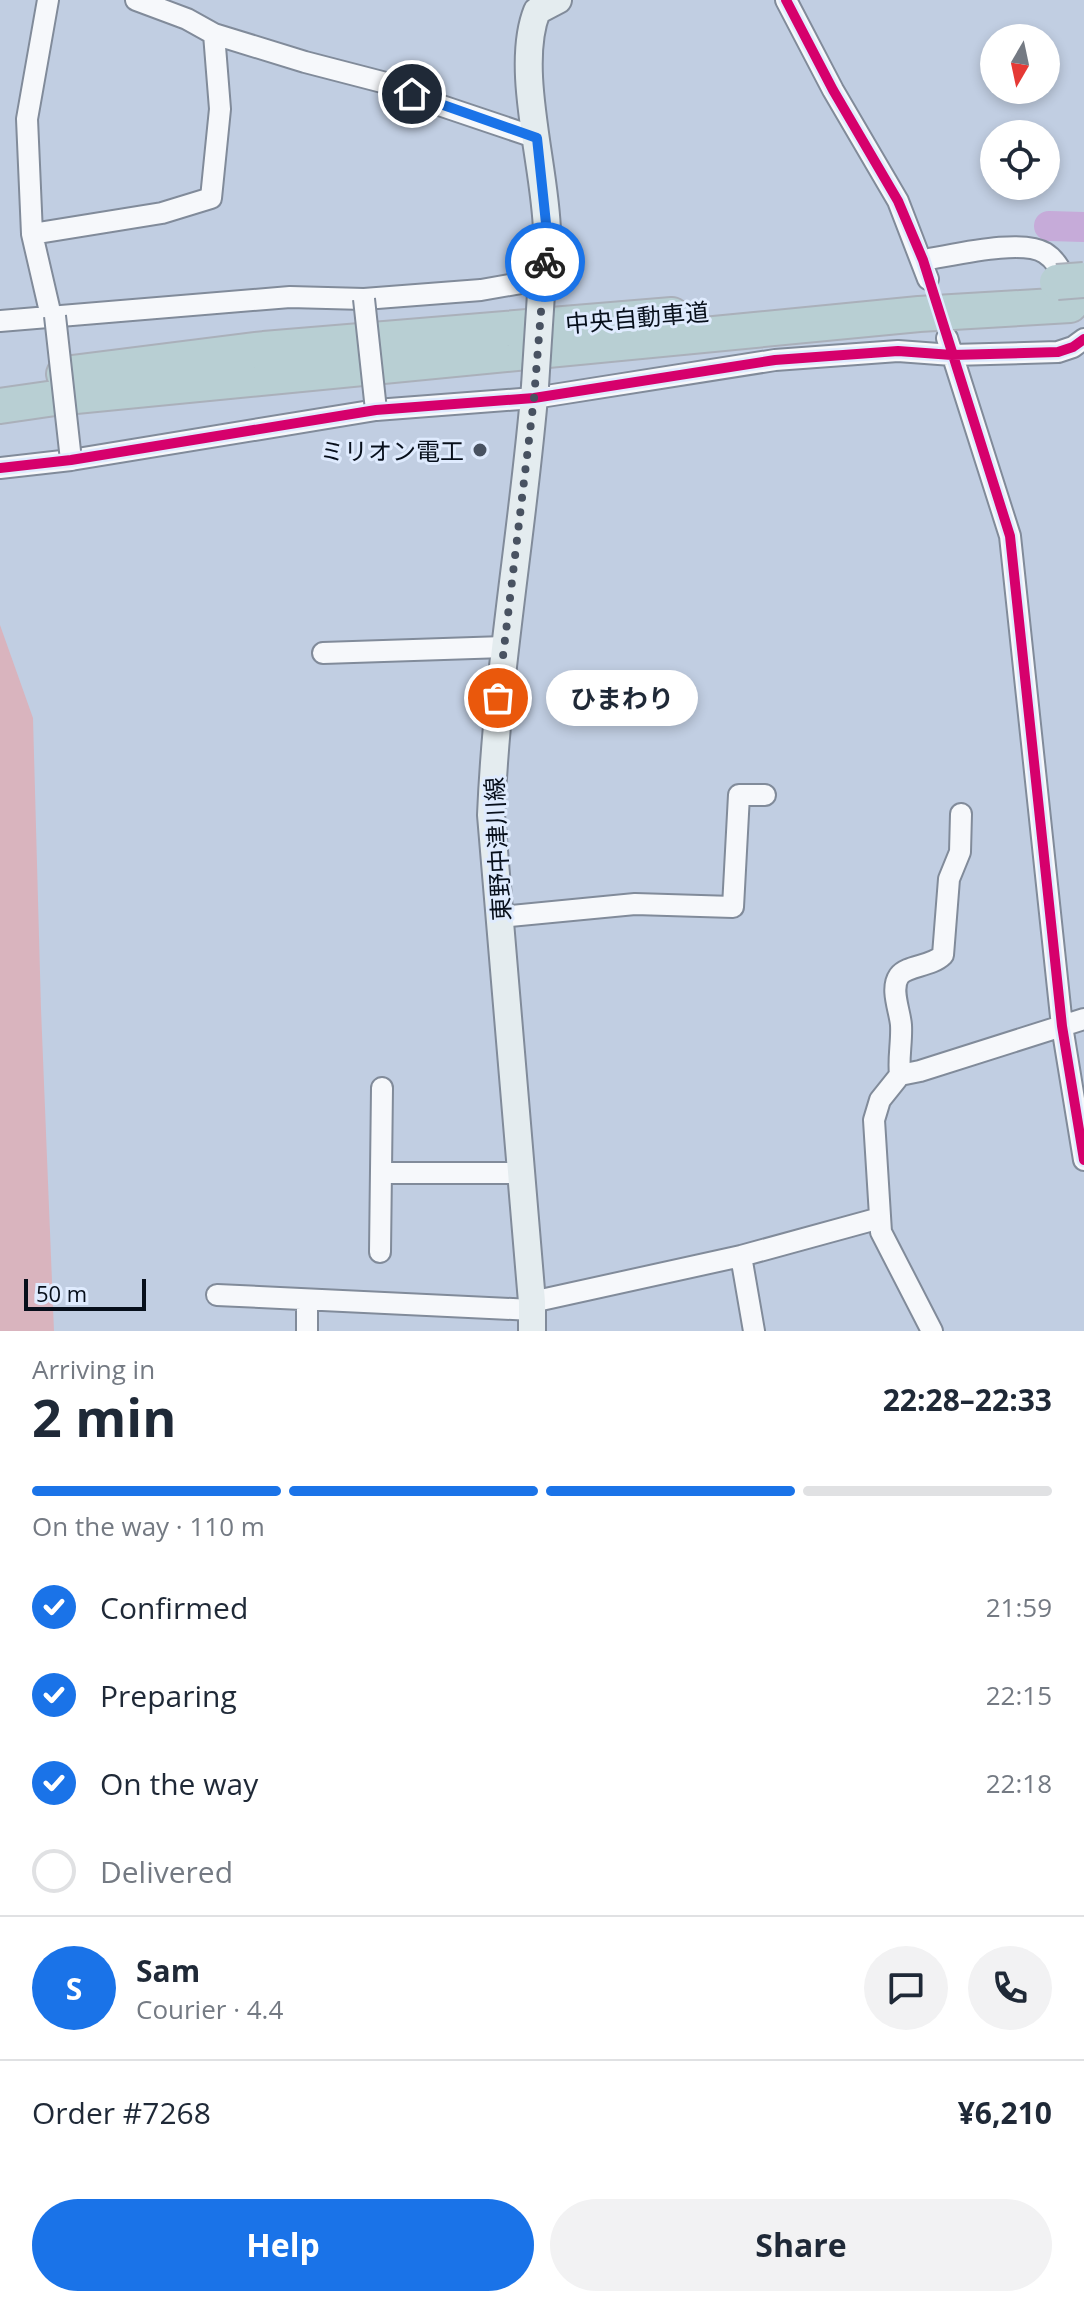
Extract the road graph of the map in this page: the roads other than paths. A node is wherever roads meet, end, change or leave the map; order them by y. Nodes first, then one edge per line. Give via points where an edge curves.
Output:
1 (48, 0) edge
2 (136, 0) edge
3 (786, 0) edge
4 (544, 4) edge
5 (214, 34) junction
6 (537, 138) junction
7 (32, 234) junction
8 (543, 286) junction
9 (1076, 297) edge
10 (364, 299) junction
11 (53, 316) junction
12 (0, 321) edge
13 (1084, 339) edge
14 (949, 346) junction
15 (0, 382) edge
16 (534, 392) junction
17 (0, 406) edge
18 (376, 410) junction
19 (71, 460) junction
20 (0, 468) edge
21 (504, 647) junction
22 (323, 653) dead end
23 (765, 795) dead end
24 (961, 814) dead end
25 (500, 917) junction
26 (1084, 1019) edge
27 (1062, 1026) junction
28 (900, 1075) junction
29 (382, 1088) dead end
30 (1084, 1160) edge
31 (381, 1173) junction
32 (521, 1173) junction
33 (880, 1218) junction
34 (380, 1252) dead end
35 (741, 1256) junction
36 (217, 1295) dead end
37 (307, 1300) junction
38 (532, 1314) edge
39 (307, 1331) edge
40 (754, 1331) edge
41 (932, 1331) edge

1 - 7 street via 27,119
2 - 5 street
3 - 9 street via 898,201 925,270 1006,248 1029,248 1058,266
4 - 6 main road, 東野中津川線 via 529,30
5 - 6 street via 386,83
5 - 7 street via 220,109 211,198 162,213
6 - 8 main road, 東野中津川線 via 547,233
7 - 11 street
8 - 10 street
8 - 16 main road, 東野中津川線, bridge
9 - 15 highway, 中央自動車道 via 264,349
9 - 17 highway, 中央自動車道
10 - 11 street via 290,297
10 - 18 street, bridge
11 - 12 street
11 - 19 street, bridge
13 - 14 street via 1058,352
14 - 16 street via 775,360
14 - 27 street via 1010,536
16 - 18 street
16 - 21 main road, 東野中津川線
18 - 19 street
19 - 20 street
21 - 22 street
21 - 25 main road, 東野中津川線 via 491,815
23 - 25 street via 739,795 733,907 635,904
24 - 28 street via 943,955 905,971 896,985
25 - 32 main road, 東野中津川線
26 - 27 street
27 - 28 street
27 - 30 street
28 - 33 street via 880,1100 874,1120
29 - 31 street
31 - 32 street
31 - 34 street
32 - 38 main road, 東野中津川線
33 - 35 street
33 - 41 street via 881,1232
35 - 38 street
35 - 40 street
36 - 37 street
37 - 38 street
37 - 39 street

